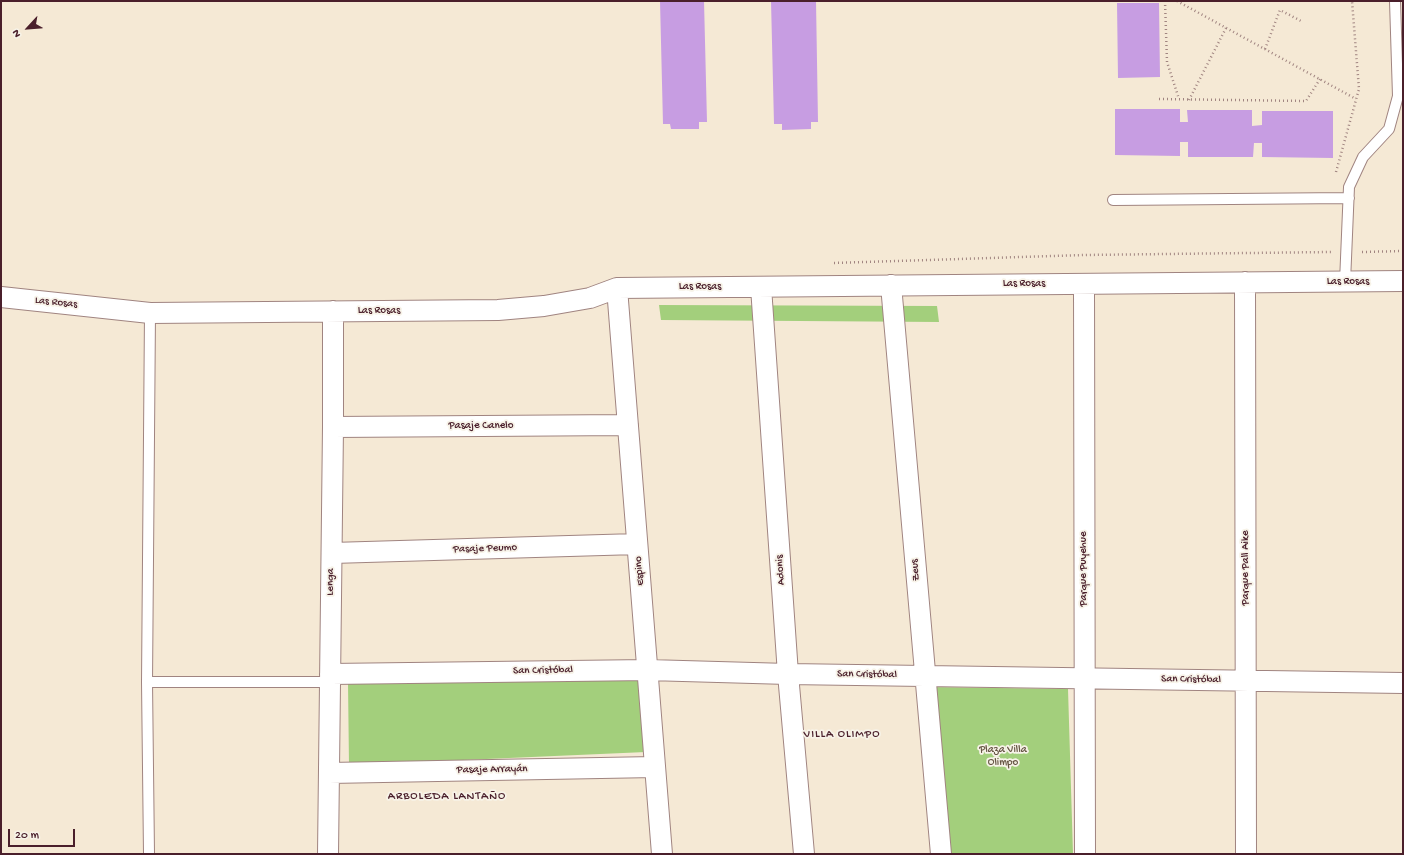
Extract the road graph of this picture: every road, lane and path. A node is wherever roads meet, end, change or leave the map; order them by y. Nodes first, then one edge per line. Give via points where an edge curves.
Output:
1 (1165, 1) edge
2 (1177, 1) edge
3 (1352, 1) edge
4 (1395, 1) edge
5 (1303, 22) dead end
6 (1226, 28) junction
7 (1265, 49) junction
8 (1320, 79) junction
9 (1158, 99) dead end
10 (1179, 99) junction
11 (1356, 99) junction
12 (1189, 100) junction
13 (1334, 198) junction
14 (1349, 198) junction
15 (1113, 200) dead end
16 (1347, 252) junction
17 (1403, 252) edge
18 (830, 263) dead end
19 (1403, 281) edge
20 (1245, 282) junction
21 (1345, 282) junction
22 (1084, 284) junction
23 (891, 285) junction
24 (761, 286) junction
25 (617, 288) junction
26 (1, 297) edge
27 (333, 311) junction
28 (150, 313) junction
29 (628, 425) junction
30 (333, 426) junction
31 (637, 544) junction
32 (332, 553) junction
33 (648, 670) junction
34 (788, 674) junction
35 (925, 676) junction
36 (330, 678) junction
37 (1084, 678) junction
38 (1246, 681) junction
39 (147, 682) junction
40 (1403, 683) edge
41 (655, 767) junction
42 (329, 773) junction
43 (149, 854) edge
44 (328, 854) edge
45 (662, 854) edge
46 (804, 854) edge
47 (941, 854) edge
48 (1086, 854) edge
49 (1246, 854) edge

1 - 10 path via 1167,62
2 - 6 path
3 - 11 path via 1359,89
4 - 14 lane via 1398,96 1389,129 1363,157 1349,187
5 - 7 path via 1280,10
6 - 7 path
6 - 12 path
7 - 8 path
8 - 11 path
8 - 12 path via 1306,101
9 - 10 path
10 - 12 path
11 - 13 path via 1337,170
13 - 14 lane
13 - 15 lane
14 - 16 lane
16 - 17 path
16 - 18 path via 1084,255
16 - 21 lane
19 - 21 street, Las Rosas
20 - 21 street, Las Rosas
20 - 22 street, Las Rosas
20 - 38 street, Parque Pall Aike
22 - 23 street, Las Rosas
22 - 37 street, Parque Puyehue
23 - 24 street, Las Rosas
23 - 35 street, Zeus
24 - 25 street, Las Rosas
24 - 34 street, Adonis
25 - 27 street, Las Rosas via 590,298 498,310
25 - 29 street, Espino
26 - 28 street, Las Rosas
27 - 28 street, Las Rosas
27 - 30 street, Lenga
28 - 39 lane
29 - 30 street, Pasaje Canelo
29 - 31 street, Espino
30 - 32 street, Lenga
31 - 32 street, Pasaje Peumo
31 - 33 street, Espino
32 - 36 street, Lenga
33 - 34 street, San Cristóbal
33 - 36 street, San Cristóbal
33 - 41 street, Espino
34 - 35 street, San Cristóbal
34 - 46 street, Adonis
35 - 37 street, San Cristóbal
35 - 47 street, Zeus
36 - 39 lane
36 - 42 street, Lenga
37 - 38 street, San Cristóbal
37 - 48 street, Parque Puyehue
38 - 40 street, San Cristóbal
38 - 49 street, Parque Pall Aike
39 - 43 lane
41 - 42 street, Pasaje Arrayán
41 - 45 street, Espino
42 - 44 street, Lenga

